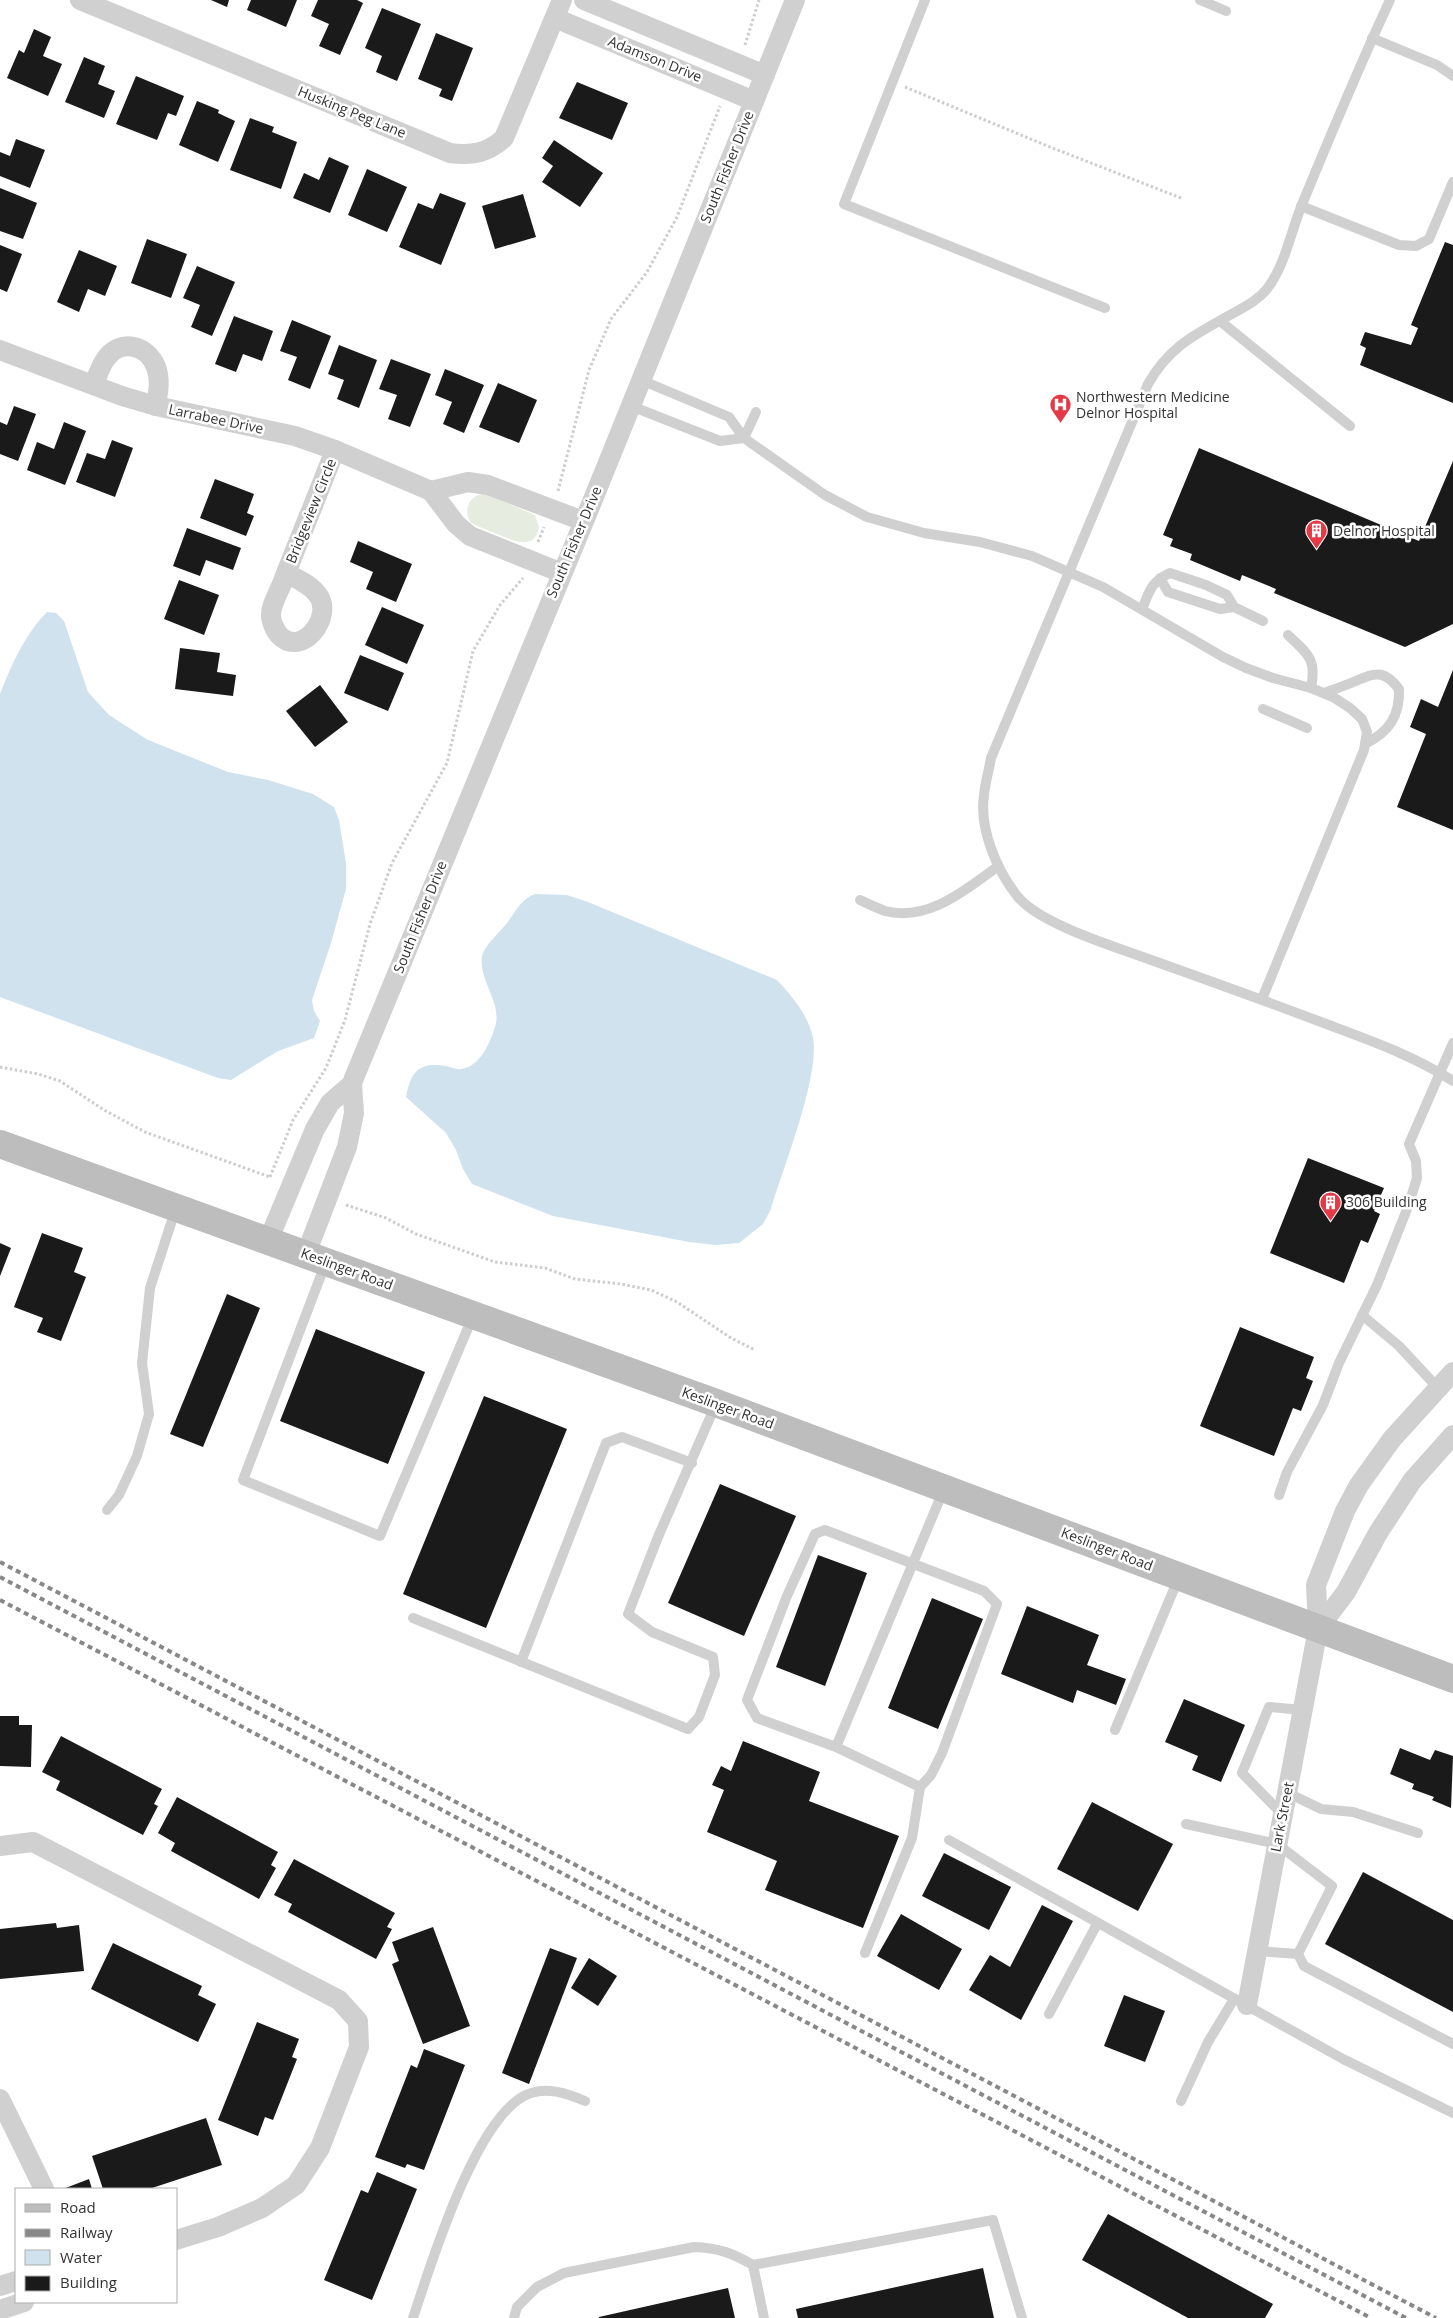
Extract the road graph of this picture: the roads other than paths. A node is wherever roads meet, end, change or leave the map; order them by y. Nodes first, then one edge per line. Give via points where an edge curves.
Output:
1 (80, 0) edge
2 (584, 0) edge
3 (795, 0) edge
4 (925, 0) edge
5 (1200, 0) edge
6 (1390, 0) edge
7 (559, 9) edge
8 (1226, 11) dead end
9 (1372, 38) junction
10 (765, 74) junction
11 (1453, 76) edge
12 (754, 101) junction
13 (1453, 182) edge
14 (1301, 206) junction
15 (1104, 308) dead end
16 (1220, 321) junction
17 (0, 350) edge
18 (641, 380) junction
19 (94, 385) junction
20 (156, 406) junction
21 (630, 406) junction
22 (756, 412) dead end
23 (1350, 426) dead end
24 (744, 438) junction
25 (335, 450) junction
26 (430, 491) junction
27 (583, 521) junction
28 (562, 572) junction
29 (1070, 572) junction
30 (286, 573) dead end
31 (1160, 578) junction
32 (1234, 607) junction
33 (1142, 609) junction
34 (1263, 621) dead end
35 (1288, 635) dead end
36 (1311, 688) junction
37 (1324, 693) junction
38 (1263, 709) dead end
39 (1307, 728) dead end
40 (1365, 744) junction
41 (997, 867) junction
42 (860, 900) dead end
43 (1262, 999) junction
44 (1453, 1043) edge
45 (1441, 1073) junction
46 (353, 1081) junction
47 (1453, 1081) edge
48 (0, 1144) edge
49 (176, 1207) junction
50 (268, 1241) junction
51 (316, 1258) junction
52 (474, 1315) junction
53 (1362, 1316) junction
54 (1453, 1372) edge
55 (1438, 1388) junction
56 (716, 1403) junction
57 (1453, 1435) edge
58 (692, 1463) junction
59 (944, 1488) junction
60 (1279, 1495) dead end
61 (107, 1510) dead end
62 (913, 1564) junction
63 (1180, 1576) junction
64 (413, 1618) dead end
65 (1318, 1629) junction
66 (521, 1662) junction
67 (1453, 1679) edge
68 (1302, 1710) junction
69 (1115, 1730) dead end
70 (836, 1748) junction
71 (920, 1787) junction
72 (1286, 1792) junction
73 (1282, 1814) junction
74 (1186, 1824) dead end
75 (1418, 1833) dead end
76 (949, 1840) dead end
77 (1277, 1844) junction
78 (0, 1846) edge
79 (1097, 1924) junction
80 (1257, 1951) junction
81 (864, 1953) dead end
82 (1298, 1954) junction
83 (1241, 2002) junction
84 (1048, 2014) dead end
85 (1453, 2044) edge
86 (0, 2099) edge
87 (585, 2101) dead end
88 (1182, 2102) dead end
89 (1453, 2113) edge
90 (44, 2188) edge
91 (178, 2239) edge
92 (753, 2265) junction
93 (15, 2281) edge
94 (0, 2286) edge
95 (21, 2303) edge
96 (0, 2310) edge
97 (413, 2318) edge
98 (514, 2318) edge
99 (764, 2318) edge
100 (1022, 2318) edge

1 - 7 street, Husking Peg Lane via 450,153 464,155 487,150 504,138
2 - 10 street, Adamson Drive
3 - 10 street, South Fisher Drive
4 - 15 lane via 844,204
5 - 8 lane
6 - 9 lane
7 - 12 street, Adamson Drive
9 - 11 lane via 1437,65
9 - 14 lane
10 - 12 street, South Fisher Drive
12 - 18 street, South Fisher Drive
13 - 14 lane via 1429,239 1416,246 1399,245
14 - 16 lane via 1268,287 1258,300
16 - 23 lane
16 - 29 lane via 1188,339 1159,365 1148,384
17 - 19 street, Larrabee Drive
18 - 21 street, South Fisher Drive
18 - 24 lane via 729,417
19 - 20 street, Larrabee Drive
19 - 20 street via 104,360 113,351 124,346 138,347 156,367 159,384
20 - 25 street, Larrabee Drive via 295,436
21 - 24 lane via 720,441
21 - 27 street, South Fisher Drive
22 - 24 lane
24 - 29 lane via 825,495 867,517 924,533 1006,548
25 - 26 street, Larrabee Drive
25 - 30 street, Bridgeview Circle
26 - 27 street via 468,482 488,485
26 - 28 street, Larrabee Drive via 470,536
27 - 28 street, South Fisher Drive
28 - 46 street, South Fisher Drive
29 - 33 lane via 1103,586
29 - 41 lane via 992,758 983,797 986,830
31 - 32 lane via 1168,592 1220,609
31 - 32 lane via 1170,573 1206,585 1227,595
31 - 33 lane via 1153,583
32 - 34 lane
33 - 36 lane via 1246,668
35 - 36 lane via 1311,660 1314,671
36 - 37 lane
37 - 40 lane via 1362,719 1367,732
37 - 40 lane via 1373,674 1394,682 1399,690 1398,710 1386,732
38 - 39 lane
40 - 43 lane
41 - 42 lane via 952,899 917,912 886,911
41 - 43 lane via 1019,898 1049,919 1088,937
43 - 45 lane via 1398,1051
44 - 45 lane
45 - 47 lane
45 - 53 lane via 1409,1144 1416,1161 1417,1178 1409,1204
46 - 50 street, South Fisher Drive via 330,1104 315,1129
46 - 51 street, South Fisher Drive via 354,1113 347,1146 326,1198
48 - 49 main road, Keslinger Road
49 - 50 main road, Keslinger Road
49 - 61 lane via 150,1288 142,1363 149,1414 137,1456 119,1495
50 - 51 main road, Keslinger Road
51 - 52 main road, Keslinger Road
51 - 52 lane via 243,1480 380,1536
52 - 56 main road, Keslinger Road
53 - 55 lane via 1399,1346
53 - 60 lane
54 - 55 street
55 - 65 street via 1392,1439 1359,1484 1316,1585
56 - 58 lane
56 - 59 main road, Keslinger Road
57 - 65 street via 1412,1481 1378,1533 1346,1592
58 - 66 lane via 622,1437 606,1443
58 - 66 lane via 628,1614 652,1632 712,1658 715,1675 698,1717 688,1729
59 - 62 lane
59 - 63 main road, Keslinger Road
62 - 70 lane
62 - 70 lane via 825,1530 815,1534 787,1596 747,1700 757,1718
62 - 71 lane via 984,1591 997,1604 942,1753
63 - 65 main road, Keslinger Road
63 - 69 lane
64 - 66 lane
65 - 67 main road, Keslinger Road
65 - 68 street, Lark Street
68 - 72 street, Lark Street
68 - 73 lane via 1268,1707 1242,1773
70 - 71 lane
71 - 81 lane via 912,1838
72 - 73 street, Lark Street
72 - 75 lane via 1321,1809 1353,1812
73 - 77 street, Lark Street
74 - 77 lane
76 - 79 lane
77 - 80 street, Lark Street
77 - 82 lane via 1332,1886
78 - 91 street via 33,1842 339,2000 358,2021 359,2047 320,2148 296,2185 262,2208
79 - 83 lane
79 - 84 lane
80 - 82 lane
80 - 83 street, Lark Street
82 - 85 lane via 1304,1966
83 - 88 lane via 1208,2042
83 - 89 lane via 1343,2059
86 - 90 street
87 - 97 lane via 566,2094 539,2091 526,2095 501,2115 483,2139 468,2172
92 - 98 lane via 731,2252 694,2248 564,2273 537,2287 518,2307
92 - 99 lane
92 - 100 lane via 993,2220
93 - 94 street
95 - 96 street

